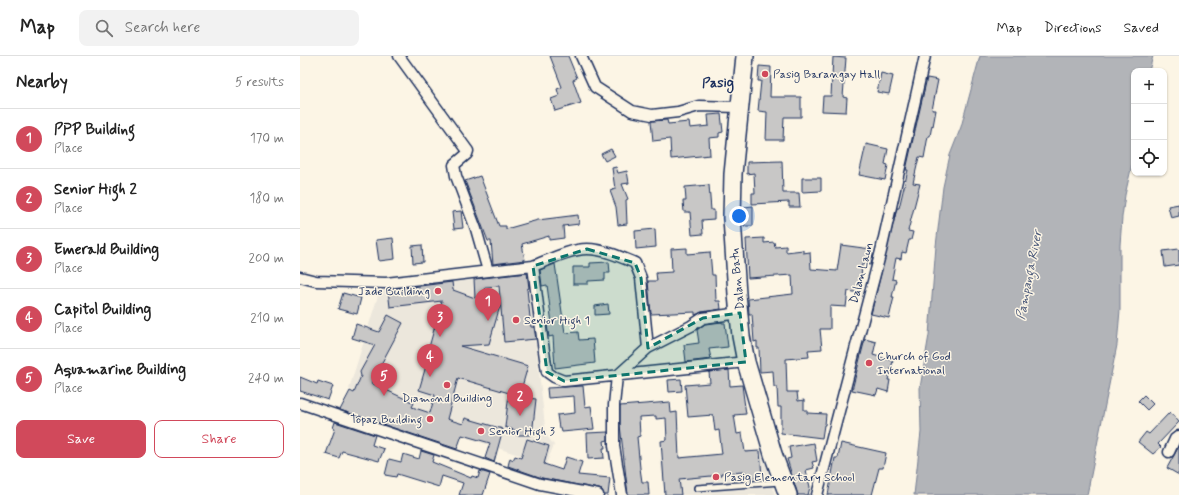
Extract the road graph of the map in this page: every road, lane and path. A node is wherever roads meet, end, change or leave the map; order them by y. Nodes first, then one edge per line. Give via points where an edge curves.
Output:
1 (399, 56) edge
2 (581, 56) edge
3 (745, 56) edge
4 (925, 56) edge
5 (739, 107) junction
6 (533, 266) junction
7 (488, 271) junction
8 (300, 277) edge
9 (740, 313) junction
10 (648, 348) junction
11 (746, 362) junction
12 (617, 376) junction
13 (300, 403) edge
14 (1179, 436) edge
15 (1169, 452) dead end
16 (697, 488) dead end
17 (786, 489) edge
18 (598, 495) edge
19 (622, 495) edge
20 (817, 495) edge

1 - 7 street via 468,151 454,165
2 - 5 street via 595,87 632,111 652,115 699,106
3 - 5 main road, Dalan Batu
4 - 20 street, Dalan Laun via 881,251
5 - 9 main road, Dalan Batu via 732,218
6 - 7 street
6 - 10 street via 587,249 635,263 641,278
6 - 12 street via 548,372 564,381
7 - 8 street via 386,283 316,281
9 - 10 street via 704,318
9 - 11 main road, Dalan Batu
10 - 12 street
11 - 12 street
11 - 17 main road, Dalan Batu
12 - 19 street via 614,446
13 - 18 street via 540,484
14 - 15 street
16 - 17 lane

